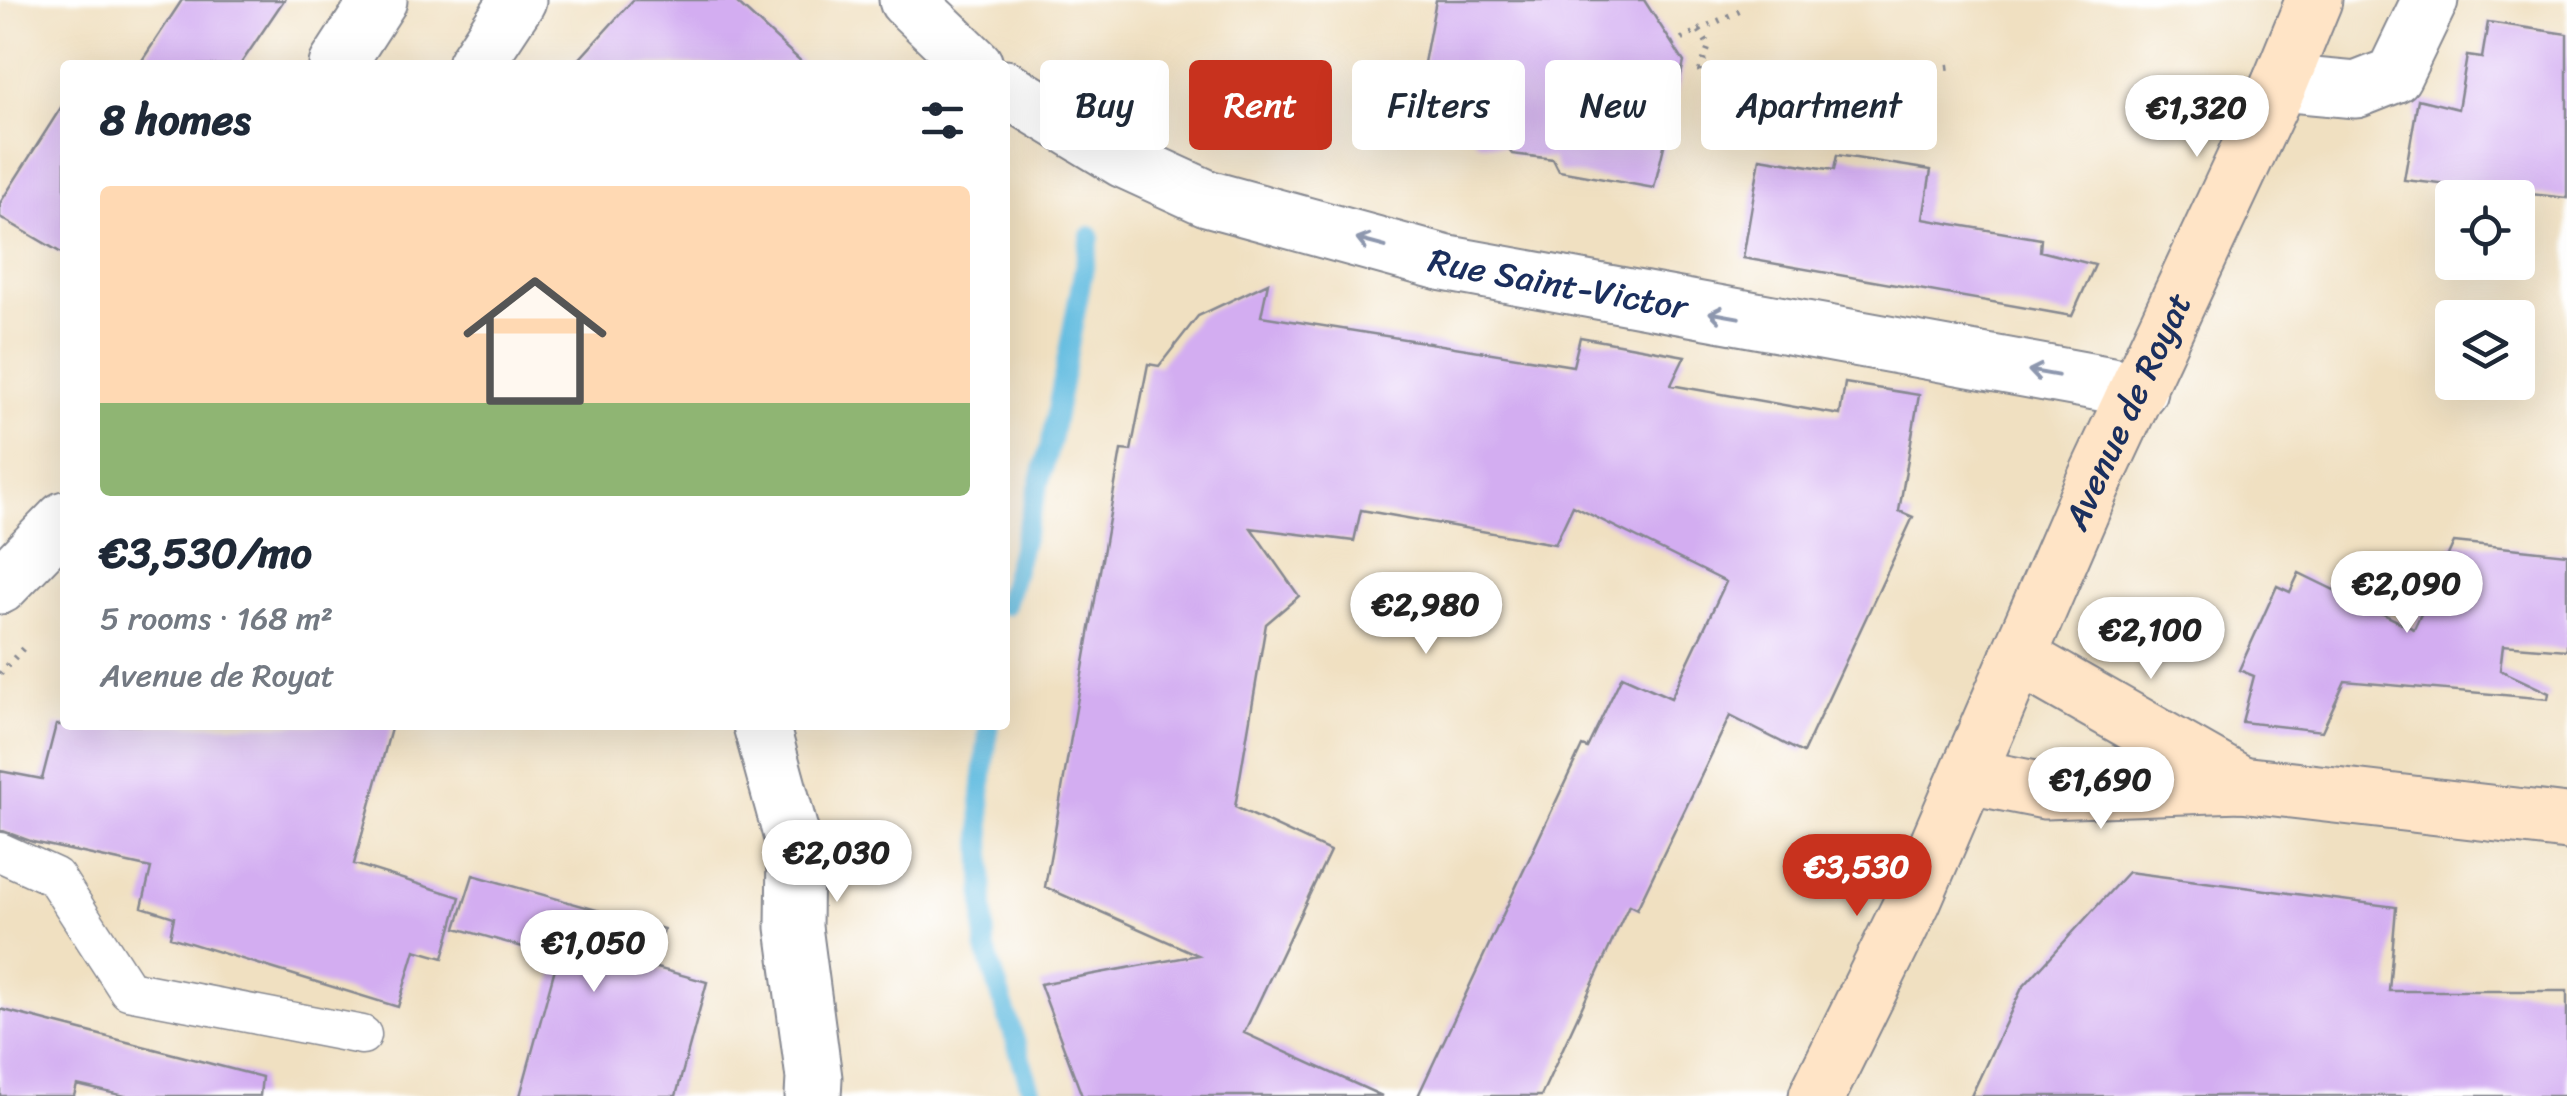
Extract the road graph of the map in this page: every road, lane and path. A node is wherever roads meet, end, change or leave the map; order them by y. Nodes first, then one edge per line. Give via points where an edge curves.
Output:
1 (379, 0) edge
2 (518, 0) edge
3 (907, 0) edge
4 (2314, 0) edge
5 (2430, 0) edge
6 (1746, 8) dead end
7 (1699, 30) junction
8 (1672, 44) dead end
9 (340, 60) edge
10 (478, 60) edge
11 (971, 60) edge
12 (1956, 66) dead end
13 (2280, 83) junction
14 (1010, 91) edge
15 (2139, 390) junction
16 (60, 525) edge
17 (0, 586) edge
18 (2018, 657) junction
19 (762, 730) edge
20 (1969, 776) junction
21 (2242, 784) junction
22 (2567, 822) edge
23 (0, 852) edge
24 (362, 1035) dead end
25 (813, 1096) edge
26 (1817, 1096) edge

1 - 9 street
2 - 10 street
3 - 11 street
4 - 13 main road, Avenue de Royat
5 - 13 street via 2394,75 2356,90
6 - 7 path
7 - 8 path
7 - 12 path via 1709,46 1700,71 1721,106 1758,86 1832,103 1900,73
13 - 15 main road, Avenue de Royat
15 -> 14 street, Rue Saint-Victor via 1444,263 1207,198 1124,160
15 - 18 main road, Avenue de Royat
16 - 17 street
18 - 20 main road, Avenue de Royat
18 - 21 main road
19 - 25 street via 795,850 794,927
20 - 21 main road via 2046,791
20 - 26 main road, Avenue de Royat
21 - 22 main road
23 - 24 lane via 55,878 128,990

